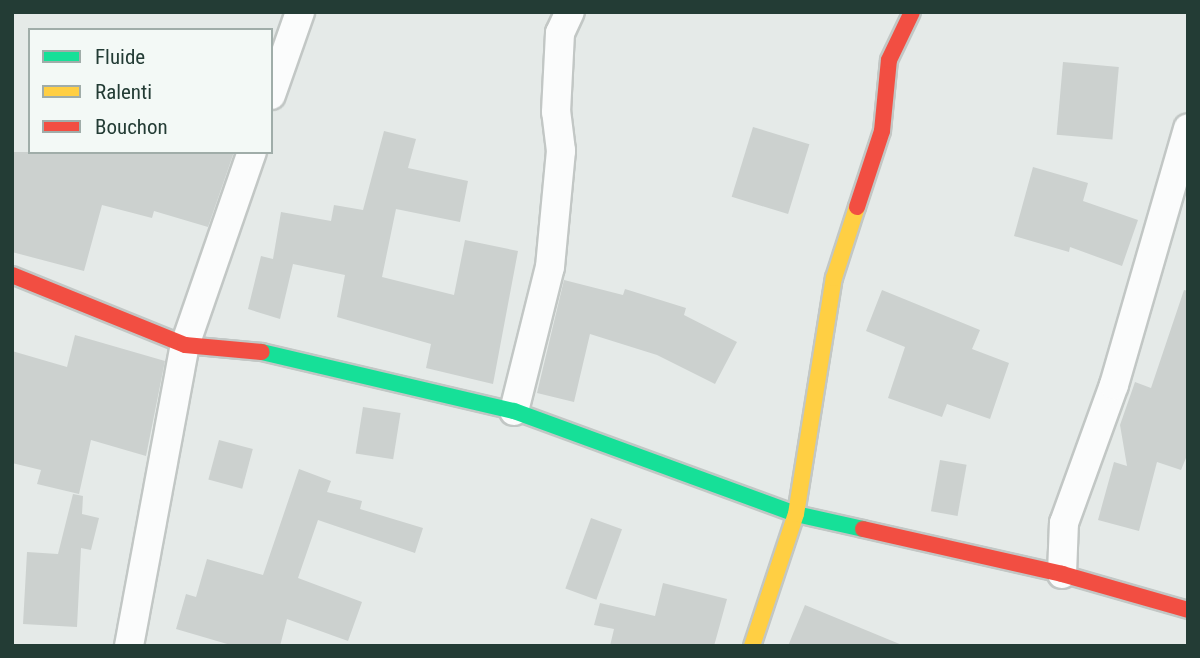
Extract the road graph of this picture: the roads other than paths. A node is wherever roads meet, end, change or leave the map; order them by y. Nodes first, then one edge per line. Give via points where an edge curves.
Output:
1 (300, 12) edge
2 (570, 12) edge
3 (912, 12) edge
4 (273, 89) edge
5 (1188, 128) edge
6 (251, 154) edge
7 (12, 275) edge
8 (185, 345) junction
9 (514, 411) junction
10 (796, 514) junction
11 (1062, 574) junction
12 (1188, 610) edge
13 (129, 646) edge
14 (752, 646) edge

1 - 4 street
2 - 9 street via 560,33 556,112 561,151 550,267
3 - 10 street via 889,60 882,131 834,278
5 - 11 street via 1114,385 1064,523
6 - 8 street
7 - 8 street
8 - 9 street via 257,351
8 - 13 street
9 - 10 street
10 - 11 street
10 - 14 street
11 - 12 street

